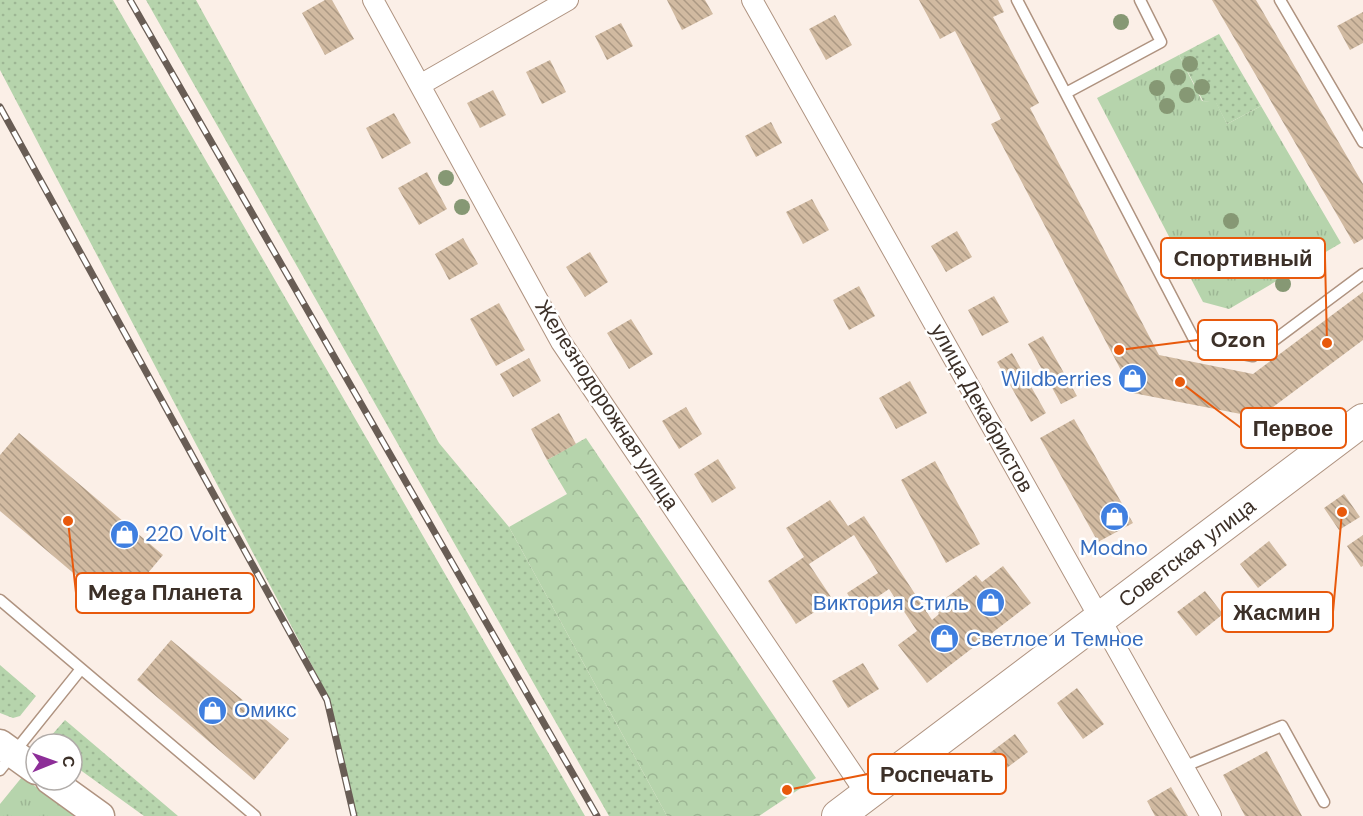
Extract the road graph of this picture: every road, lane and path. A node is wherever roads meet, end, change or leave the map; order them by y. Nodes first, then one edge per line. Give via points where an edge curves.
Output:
1 (373, 0) edge
2 (568, 0) edge
3 (752, 0) edge
4 (1017, 0) edge
5 (1140, 0) edge
6 (1280, 0) edge
7 (420, 85) junction
8 (1066, 93) junction
9 (1363, 142) edge
10 (1363, 274) edge
11 (1362, 424) edge
12 (0, 600) edge
13 (1101, 618) junction
14 (81, 669) junction
15 (4, 756) edge
16 (24, 765) edge
17 (1184, 766) junction
18 (67, 792) edge
19 (867, 795) junction
20 (1324, 802) dead end
21 (100, 816) edge
22 (255, 816) edge
23 (838, 816) edge
24 (1211, 816) edge

1 - 7 street, Железнодорожная улица
2 - 7 street
3 - 13 street, улица Декабристов
4 - 8 lane
5 - 8 lane via 1161,42
6 - 9 lane
7 - 19 street, Железнодорожная улица via 561,342
8 - 10 lane via 1197,345 1253,356
11 - 13 main road, Советская улица
12 - 14 lane
13 - 17 street, улица Декабристов
13 - 19 main road, Советская улица
14 - 15 lane
14 - 22 lane
15 - 16 street
17 - 20 lane via 1282,726
17 - 24 street, улица Декабристов
18 - 21 street
19 - 23 main road, Советская улица

